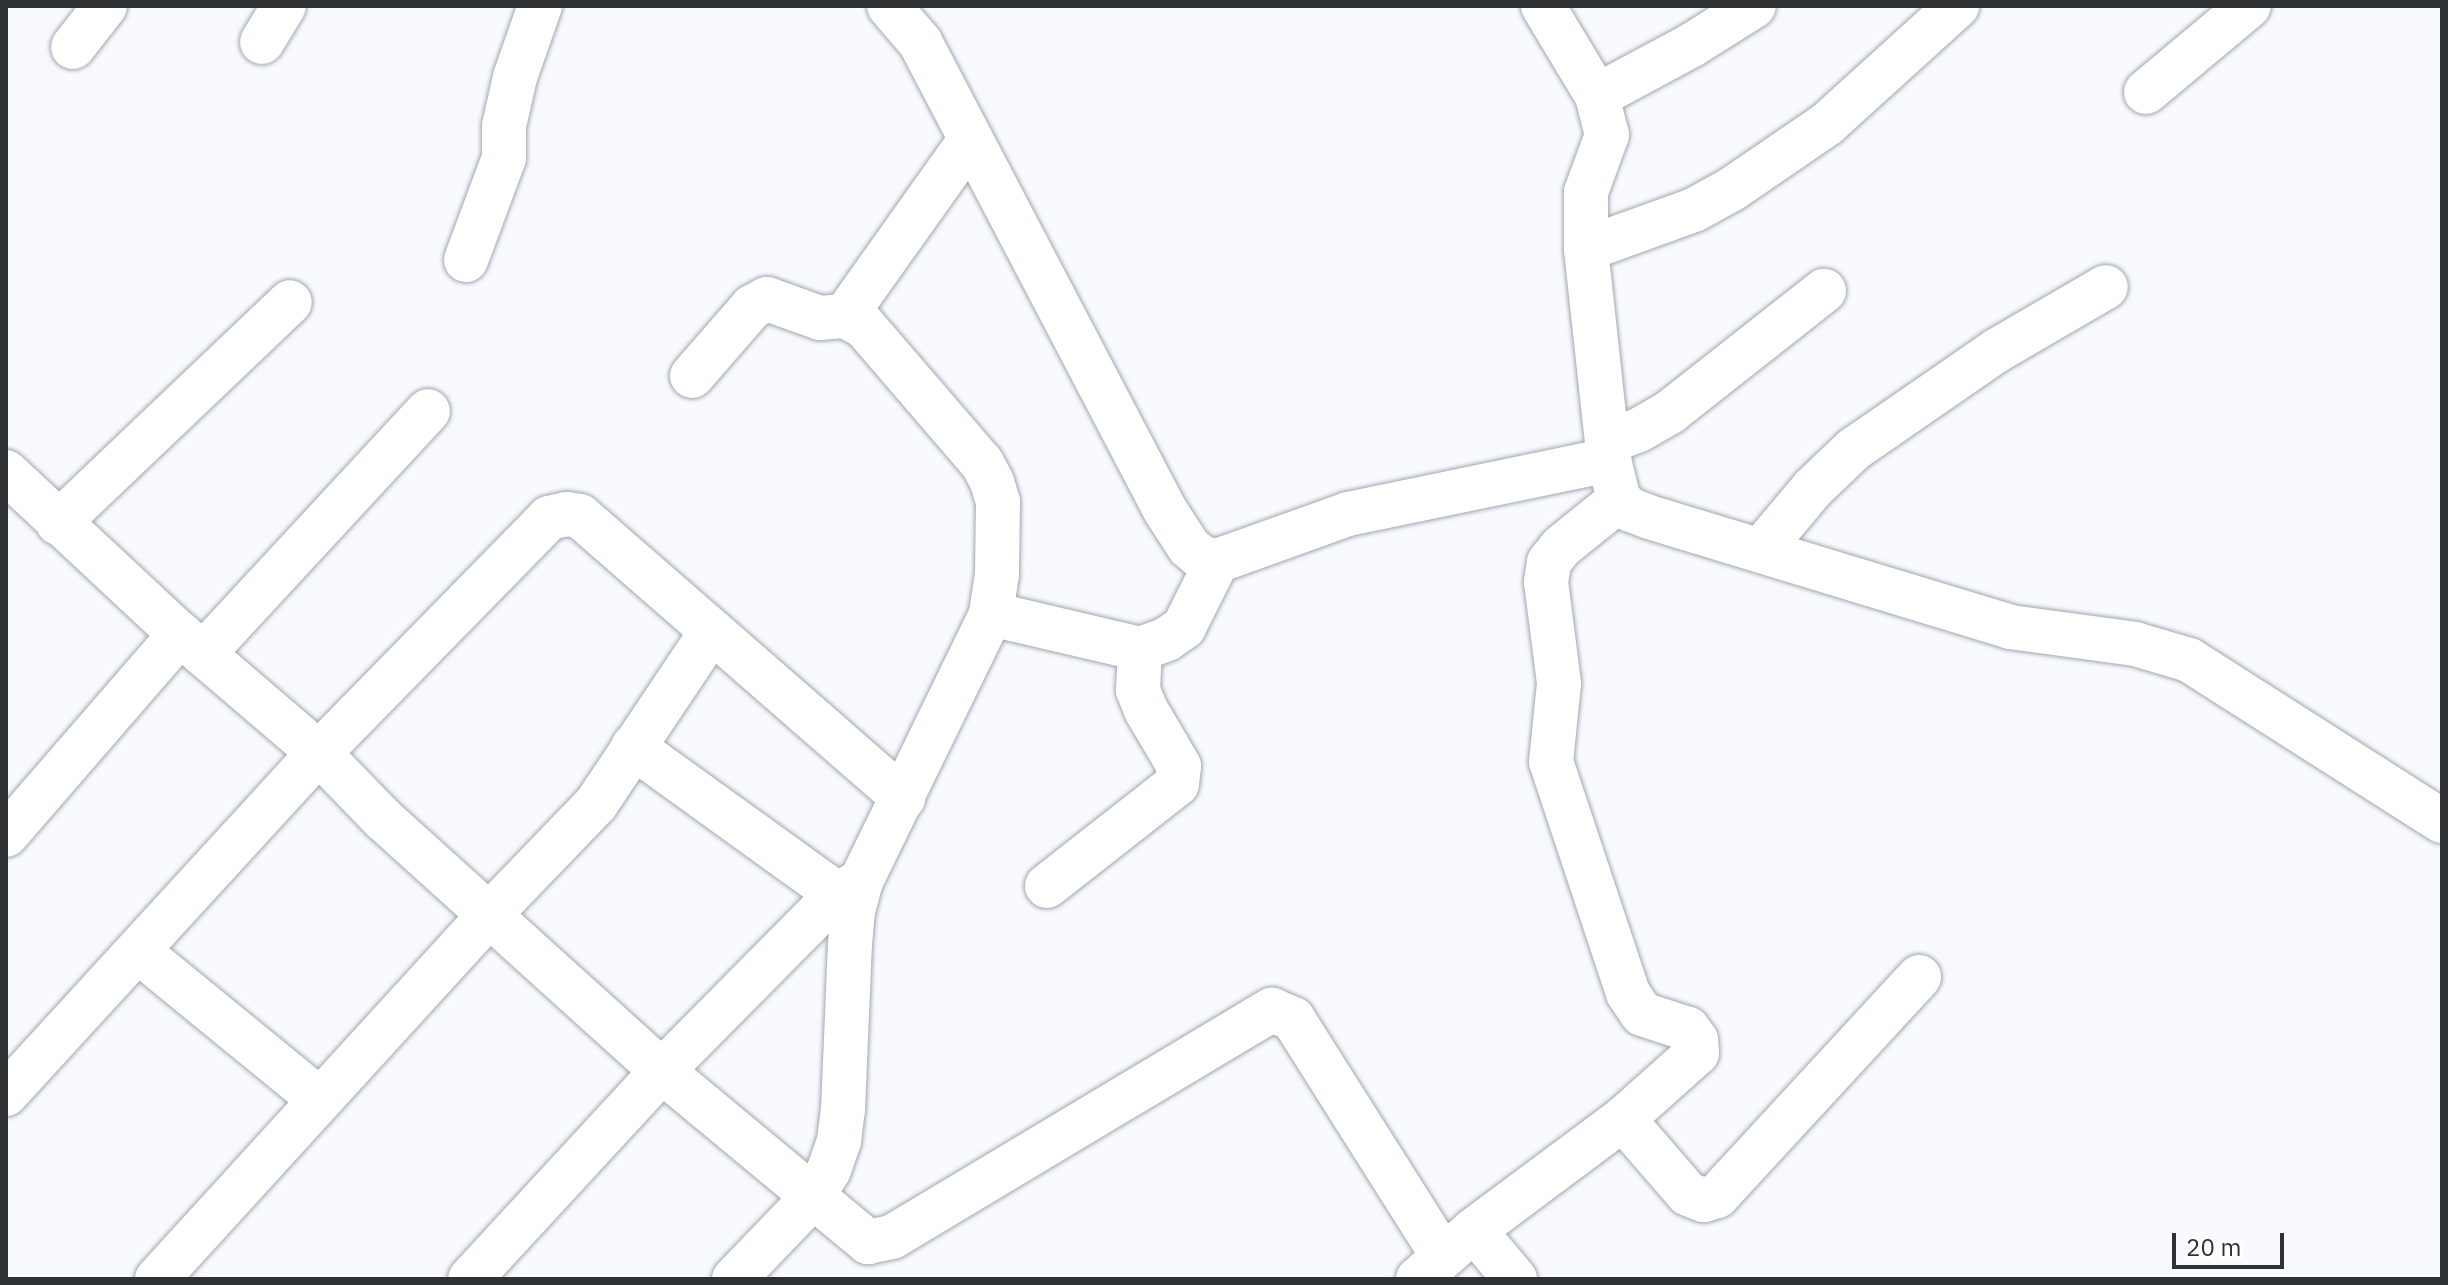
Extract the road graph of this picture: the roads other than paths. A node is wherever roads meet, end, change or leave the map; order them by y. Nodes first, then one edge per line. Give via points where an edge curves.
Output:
1 (105, 6) edge
2 (540, 6) edge
3 (889, 6) edge
4 (1543, 6) edge
5 (1754, 6) edge
6 (1957, 6) edge
7 (2249, 6) edge
8 (73, 47) dead end
9 (2146, 92) dead end
10 (1597, 96) junction
11 (970, 140) junction
12 (1586, 249) junction
13 (466, 260) dead end
14 (2106, 287) dead end
15 (1824, 291) dead end
16 (290, 302) dead end
17 (845, 316) junction
18 (692, 376) dead end
19 (428, 411) dead end
20 (1613, 467) junction
21 (6, 472) edge
22 (58, 523) junction
23 (1761, 550) junction
24 (1217, 561) junction
25 (991, 614) junction
26 (712, 631) junction
27 (192, 644) junction
28 (1140, 649) junction
29 (633, 747) junction
30 (319, 753) junction
31 (903, 798) junction
32 (2442, 821) edge
33 (6, 835) edge
34 (1047, 886) dead end
35 (849, 887) junction
36 (490, 914) junction
37 (138, 951) junction
38 (1919, 977) dead end
39 (662, 1071) junction
40 (6, 1094) edge
41 (320, 1100) junction
42 (1623, 1119) junction
43 (812, 1198) junction
44 (1445, 1255) edge
45 (157, 1279) edge
46 (470, 1279) edge
47 (734, 1279) edge
48 (1515, 1279) edge

1 - 8 street
2 - 13 street via 515,77 504,126 504,158
3 - 11 street via 920,42
4 - 10 street
5 - 10 street
6 - 12 street via 1827,124 1732,189 1694,210
7 - 9 street
10 - 12 street via 1607,135 1586,192
11 - 17 street
11 - 24 street via 1165,510 1189,547 1202,558
12 - 20 street
14 - 23 street via 1996,351 1865,440 1813,488
15 - 20 street via 1670,412 1639,430
16 - 22 street
17 - 18 street via 820,318 767,299 752,307
17 - 25 street via 878,341 982,463 992,482 998,502
19 - 27 street
20 - 23 street via 1631,510
20 - 24 street via 1348,514
20 - 42 street via 1549,562 1546,582 1559,683 1551,744 1554,776 1635,1006 1642,1014 1688,1029 1697,1053
21 - 22 street
22 - 27 street
23 - 32 street via 2010,627 2135,644 2189,660
24 - 28 street via 1184,627
25 - 28 street
25 - 31 street
26 - 29 street
26 - 30 street via 580,516 549,518
26 - 31 street
27 - 30 street
27 - 33 street
28 - 34 street via 1138,690 1179,766 1177,784
29 - 35 street
29 - 36 street via 596,804
30 - 36 street via 383,819
30 - 37 street
31 - 35 street
35 - 39 street
35 - 43 street via 853,911 839,1141
36 - 39 street
36 - 41 street
37 - 40 street
37 - 41 street
38 - 42 street via 1717,1196 1704,1200 1688,1194
39 - 43 street
39 - 46 street
41 - 45 street
42 - 44 street
43 - 44 street via 868,1242 892,1237 1272,1010 1293,1019
43 - 47 street
44 - 48 street

